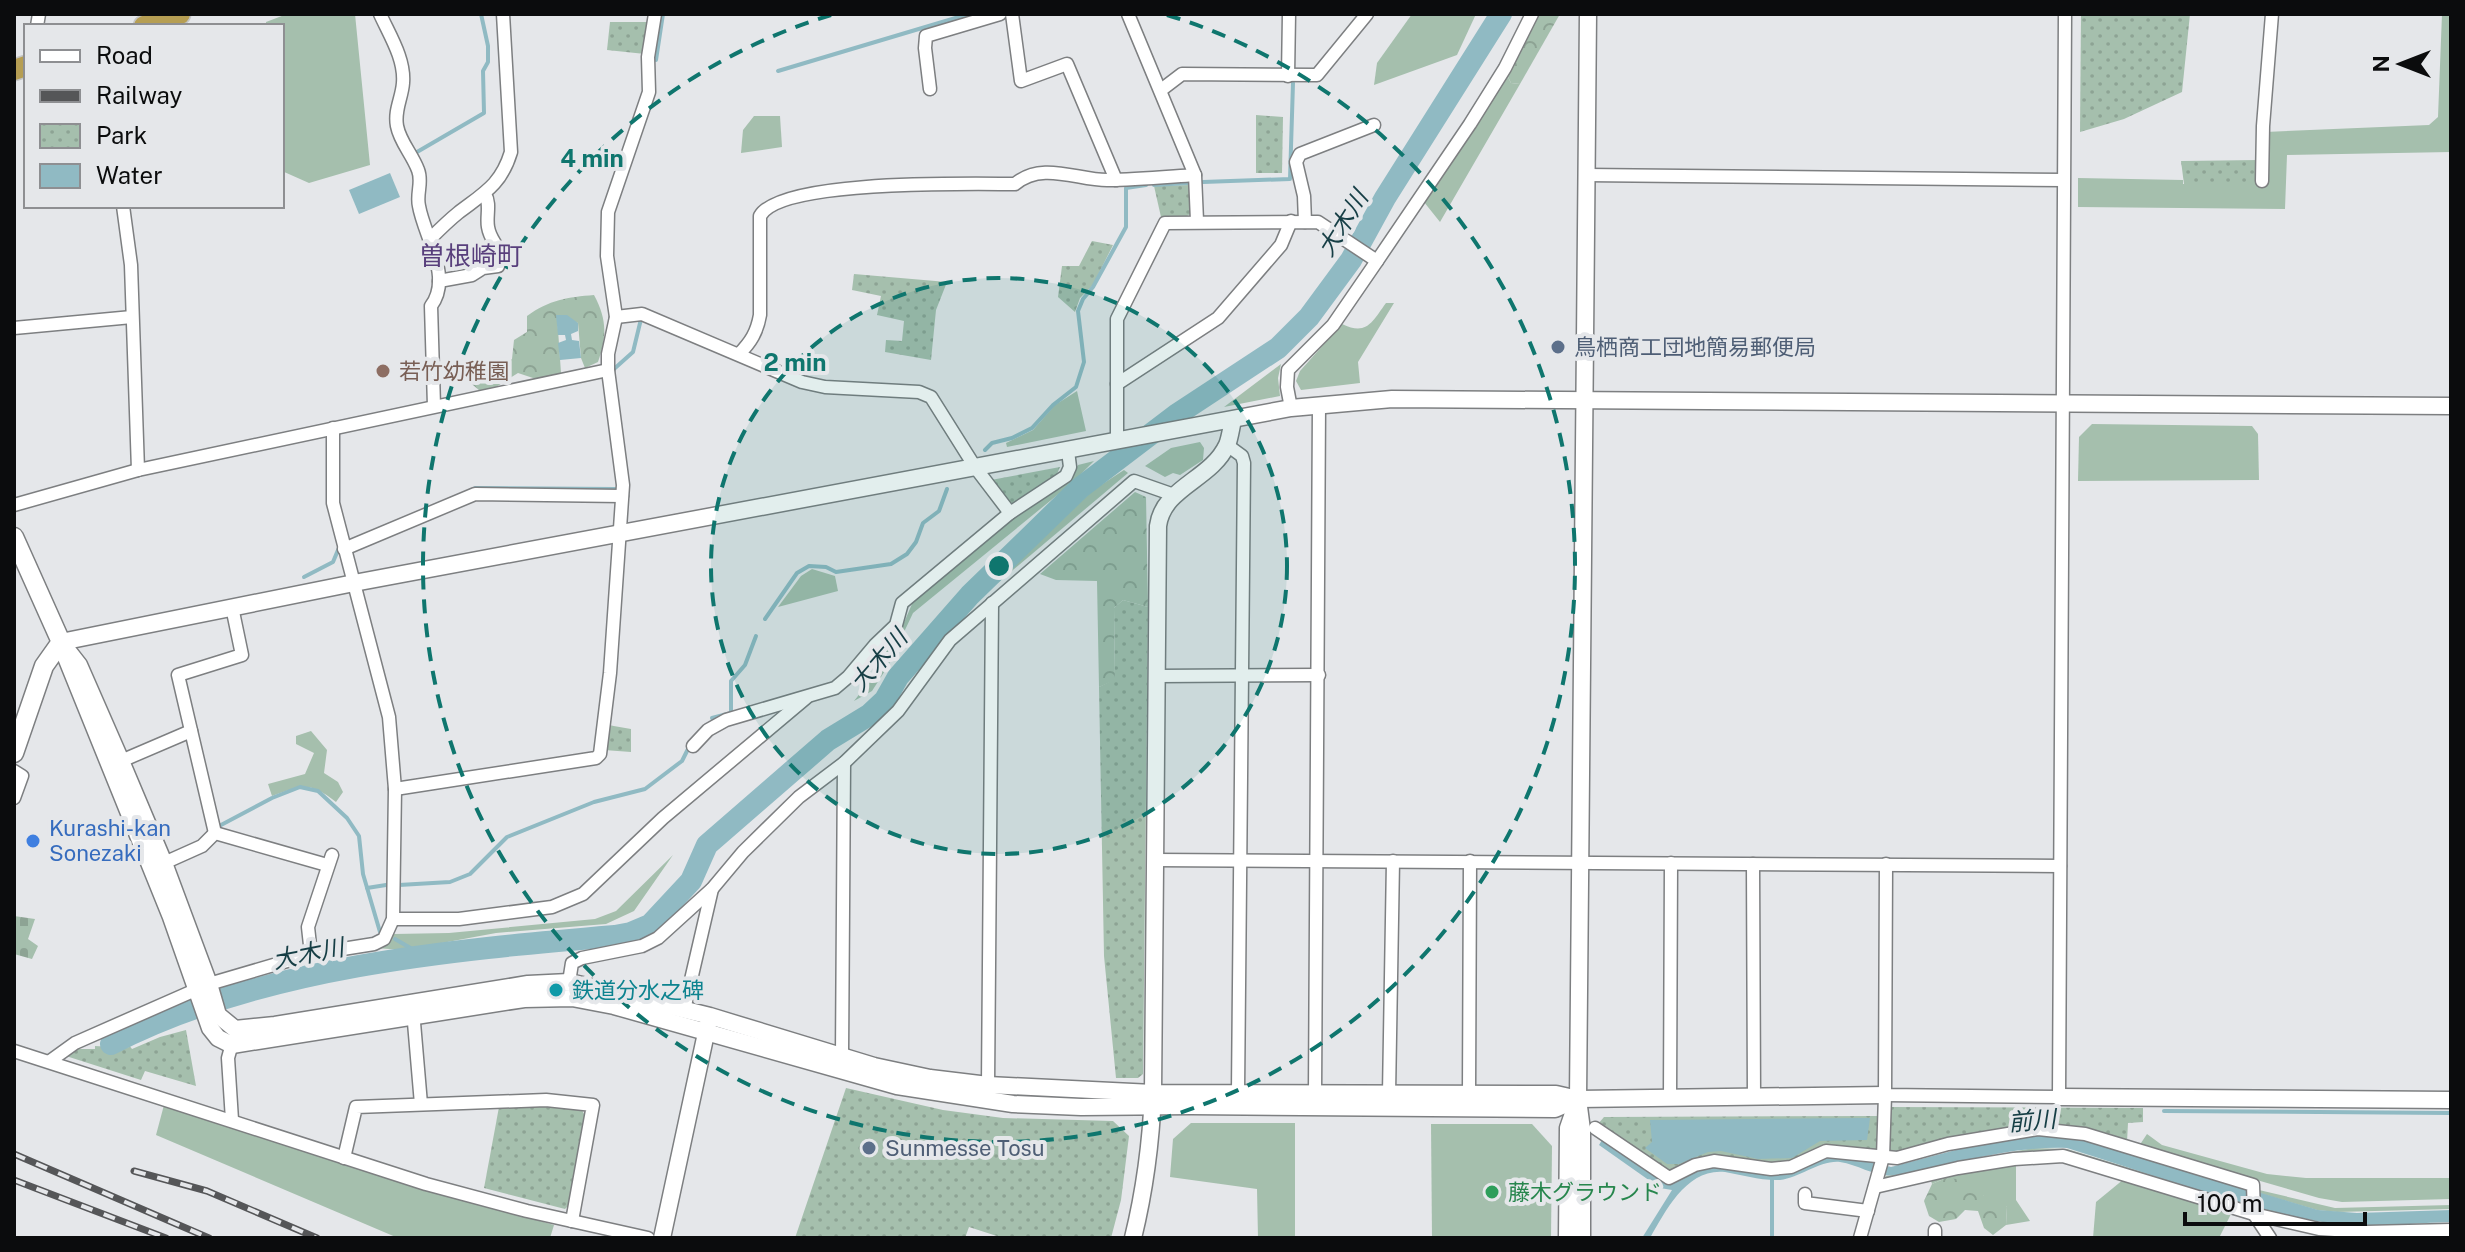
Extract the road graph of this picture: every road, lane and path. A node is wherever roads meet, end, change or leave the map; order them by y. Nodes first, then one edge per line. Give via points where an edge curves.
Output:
1 (180, 14) edge
2 (380, 14) edge
3 (503, 14) edge
4 (655, 14) edge
5 (1000, 14) edge
6 (1012, 14) edge
7 (1128, 14) edge
8 (1289, 14) edge
9 (1367, 14) edge
10 (1532, 14) edge
11 (1588, 14) edge
12 (2065, 14) edge
13 (2272, 14) edge
14 (150, 24) edge
15 (1288, 76) junction
16 (930, 89) dead end
17 (1161, 90) junction
18 (1374, 125) dead end
19 (1195, 175) junction
20 (1586, 175) junction
21 (1116, 180) junction
22 (2063, 180) junction
23 (2262, 181) dead end
24 (485, 194) junction
25 (123, 208) edge
26 (1197, 221) junction
27 (1298, 221) junction
28 (430, 239) junction
29 (1374, 260) junction
30 (439, 281) junction
31 (132, 317) junction
32 (616, 317) junction
33 (14, 328) edge
34 (739, 354) junction
35 (608, 370) junction
36 (1117, 384) junction
37 (1586, 399) junction
38 (2061, 403) junction
39 (1319, 405) junction
40 (434, 406) junction
41 (2451, 406) edge
42 (1291, 408) junction
43 (1233, 420) junction
44 (333, 428) junction
45 (1117, 442) junction
46 (1227, 445) junction
47 (1068, 451) junction
48 (975, 467) junction
49 (138, 470) junction
50 (1174, 495) junction
51 (622, 496) junction
52 (14, 505) edge
53 (1010, 513) junction
54 (620, 535) junction
55 (14, 537) edge
56 (344, 549) junction
57 (354, 583) junction
58 (992, 603) junction
59 (232, 607) junction
60 (61, 642) junction
61 (1319, 675) junction
62 (1158, 676) junction
63 (1242, 676) junction
64 (806, 698) junction
65 (191, 731) junction
66 (693, 746) dead end
67 (14, 753) edge
68 (121, 761) junction
69 (844, 763) junction
70 (14, 771) edge
71 (395, 789) junction
72 (14, 798) edge
73 (215, 833) junction
74 (1155, 860) junction
75 (1240, 860) junction
76 (1317, 860) junction
77 (1393, 861) junction
78 (1470, 861) junction
79 (1582, 862) junction
80 (164, 863) junction
81 (1671, 863) junction
82 (1753, 864) junction
83 (1886, 864) junction
84 (2060, 866) junction
85 (712, 889) junction
86 (393, 919) junction
87 (311, 954) junction
88 (569, 982) junction
89 (203, 986) junction
90 (413, 1009) junction
91 (684, 1010) junction
92 (708, 1025) junction
93 (234, 1037) junction
94 (14, 1051) edge
95 (842, 1055) junction
96 (50, 1061) junction
97 (988, 1085) junction
98 (1238, 1092) junction
99 (1315, 1094) junction
100 (1389, 1094) junction
101 (1469, 1094) junction
102 (1885, 1095) junction
103 (2059, 1097) junction
104 (1754, 1098) junction
105 (1153, 1099) junction
106 (1578, 1099) junction
107 (1670, 1099) junction
108 (2451, 1100) edge
109 (421, 1104) junction
110 (232, 1120) junction
111 (1595, 1128) dead end
112 (344, 1158) junction
113 (1879, 1171) junction
114 (1805, 1194) dead end
115 (2254, 1210) junction
116 (1868, 1211) junction
117 (572, 1221) junction
118 (2451, 1230) edge
119 (648, 1238) edge
120 (662, 1238) edge
121 (1133, 1238) edge
122 (1567, 1238) edge
123 (1582, 1238) edge
124 (1860, 1238) edge
125 (2270, 1238) edge

1 - 14 highway
2 - 28 street via 403,68 396,122 418,169 418,204
3 - 24 street via 511,152 505,170
4 - 32 street via 649,92 608,212 607,256
5 - 16 street via 926,36
6 - 21 street via 1021,81 1067,64
7 - 17 street
8 - 15 street
9 - 15 street via 1322,71
10 - 29 street via 1477,113
11 - 20 street
12 - 22 street
13 - 23 street
15 - 17 street via 1182,74
17 - 19 street
18 - 27 street via 1300,154 1296,162 1304,196
19 - 21 street
19 - 26 street
20 - 22 street
20 - 37 street
21 - 34 street via 1030,175 1015,184 887,185 771,204 760,216 758,328
22 - 38 street
24 - 28 street
24 - 30 street via 488,230 501,253 498,266
25 - 31 street
26 - 27 street
26 - 36 street via 1165,223 1117,319
27 - 29 street via 1318,222
27 - 36 street via 1218,318
28 - 30 street
29 - 42 street via 1333,325 1288,370
30 - 40 street via 431,306
31 - 33 street
31 - 49 street
32 - 34 street via 642,314
32 - 35 street
34 - 48 street via 802,382 931,397
35 - 40 street
35 - 51 street
36 - 45 street
37 - 38 street
37 - 39 street via 1392,399
37 - 79 street
38 - 41 street
38 - 84 street
39 - 42 street
39 - 61 street
40 - 44 street
42 - 43 street
43 - 45 street
43 - 46 street
44 - 49 street
44 - 56 street via 333,503
45 - 47 street
46 - 50 street via 1214,464
46 - 63 street via 1244,463
47 - 48 street
47 - 53 street via 1066,476
48 - 53 street
48 - 54 street
49 - 52 street
50 - 58 street via 1134,481
50 - 62 street via 1160,512 1158,526
51 - 54 street
51 - 56 street via 475,494
53 - 64 street via 902,603 896,625 848,677 835,688
54 - 57 street
54 - 71 street via 600,754
55 - 60 main road
56 - 57 street
57 - 59 street
57 - 71 street via 389,717
58 - 69 street via 950,640 898,711
58 - 97 street
59 - 60 street
59 - 65 street via 242,655 178,675
60 - 67 main road via 44,666
60 - 68 street via 79,665
60 - 89 street
61 - 63 street
61 - 76 street
62 - 63 street
62 - 74 street
63 - 75 street
64 - 66 street via 726,720
64 - 86 street via 663,818 583,894 552,907 459,919
65 - 68 street
65 - 73 street
68 - 80 street
69 - 85 street via 799,797
69 - 95 street
70 - 72 street via 22,776
71 - 86 street
73 - 80 street via 202,846
73 - 87 street via 329,860 308,927
74 - 75 street
74 - 105 street
75 - 76 street
75 - 98 street
76 - 77 street
76 - 99 street
77 - 78 street
77 - 100 street
78 - 79 street
78 - 101 street
79 - 81 street
79 - 106 street
80 - 89 street
81 - 82 street
81 - 107 street
82 - 83 street
82 - 104 street
83 - 84 street
83 - 102 street
84 - 103 street
85 - 88 street via 658,938 572,963
85 - 91 street
86 - 87 street via 384,939 374,944
87 - 89 street
88 - 90 street via 528,984
88 - 91 street
89 - 93 street via 212,1017
89 - 96 street via 75,1043
90 - 92 street via 572,998
90 - 93 street
90 - 109 street
91 - 92 street
92 - 95 street
92 - 105 street via 897,1086 950,1096 1081,1107
92 - 120 street
93 - 110 street via 228,1058
94 - 96 street
95 - 97 street via 930,1078
96 - 110 street
97 - 105 street
98 - 99 street
98 - 105 street
99 - 100 street
100 - 101 street
101 - 106 street
102 - 103 street
102 - 104 street
102 - 113 street
103 - 108 street
104 - 107 street
105 - 106 street via 1555,1109
105 - 121 street via 1150,1156
106 - 107 street
106 - 122 street via 1568,1128
106 - 123 street
109 - 112 street via 356,1107
109 - 117 street via 546,1100 593,1105
110 - 112 street
111 - 113 street via 1669,1178 1714,1161 1791,1167 1826,1151
112 - 117 street
113 - 115 street via 2063,1156
113 - 115 street via 1897,1158 1980,1138 2058,1130 2253,1185
113 - 116 street
114 - 116 street via 1805,1203
115 - 118 street via 2342,1232
115 - 125 street
116 - 124 street
117 - 119 street

